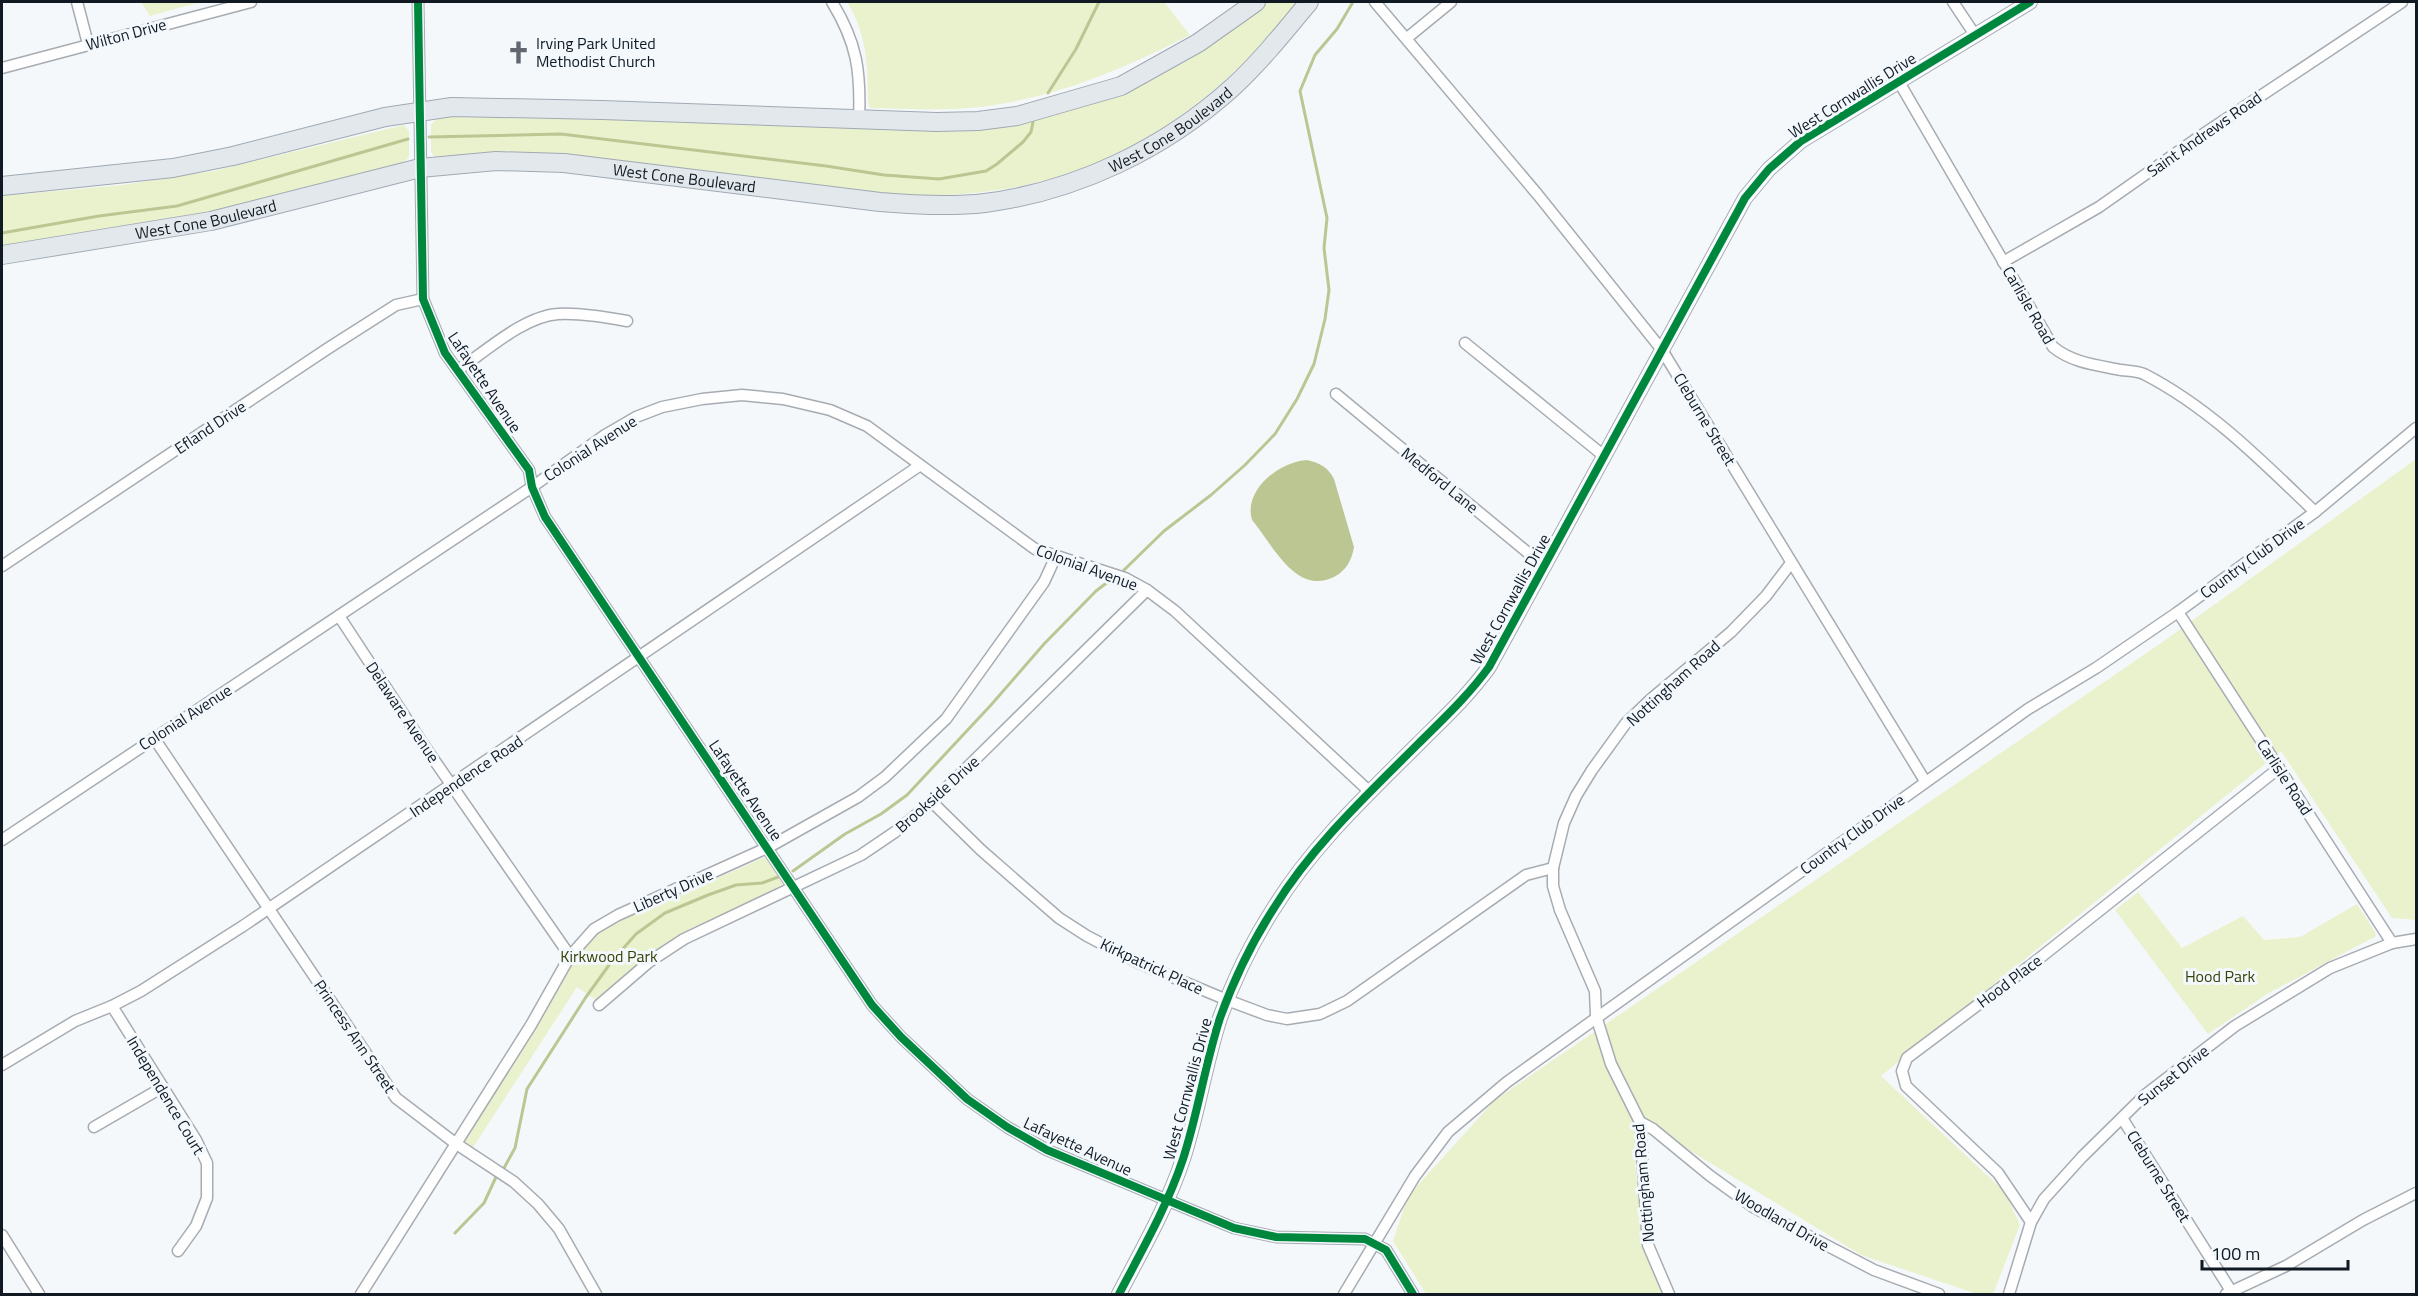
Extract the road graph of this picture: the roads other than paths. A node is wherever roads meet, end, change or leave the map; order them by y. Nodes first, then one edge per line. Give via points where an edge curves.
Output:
1 (77, 2) edge
2 (251, 2) edge
3 (418, 2) edge
4 (832, 2) edge
5 (1256, 2) edge
6 (1309, 2) edge
7 (1375, 2) edge
8 (1451, 2) edge
9 (1953, 2) edge
10 (2030, 2) edge
11 (2402, 2) edge
12 (1975, 35) junction
13 (1407, 38) junction
14 (88, 45) junction
15 (2, 68) edge
16 (1899, 82) junction
17 (419, 111) junction
18 (859, 120) junction
19 (420, 168) junction
20 (2, 186) edge
21 (2, 255) edge
22 (2003, 261) junction
23 (423, 299) junction
24 (627, 321) dead end
25 (1465, 343) dead end
26 (1662, 350) junction
27 (458, 370) junction
28 (1336, 394) dead end
29 (2416, 428) edge
30 (1604, 456) junction
31 (919, 466) junction
32 (532, 487) junction
33 (2316, 512) junction
34 (1056, 556) junction
35 (1791, 562) junction
36 (2, 566) edge
37 (1544, 566) junction
38 (1147, 590) junction
39 (2178, 612) junction
40 (339, 616) junction
41 (640, 657) junction
42 (154, 738) junction
43 (2279, 768) junction
44 (1925, 781) junction
45 (453, 785) junction
46 (1370, 792) junction
47 (932, 802) junction
48 (2, 840) edge
49 (769, 847) junction
50 (1553, 868) junction
51 (794, 887) junction
52 (268, 909) junction
53 (2416, 939) edge
54 (2392, 943) junction
55 (570, 956) junction
56 (1227, 1000) junction
57 (599, 1005) dead end
58 (112, 1006) junction
59 (1596, 1016) junction
60 (2, 1065) edge
61 (163, 1087) junction
62 (2122, 1118) junction
63 (1640, 1122) junction
64 (94, 1126) dead end
65 (455, 1143) junction
66 (2416, 1193) edge
67 (1167, 1202) junction
68 (2031, 1222) junction
69 (2, 1235) edge
70 (1374, 1243) junction
71 (178, 1251) dead end
72 (39, 1294) edge
73 (361, 1294) edge
74 (596, 1294) edge
75 (1119, 1294) edge
76 (1344, 1294) edge
77 (1413, 1294) edge
78 (1669, 1294) edge
79 (1939, 1294) edge
80 (2009, 1294) edge
81 (2230, 1294) edge

1 - 14 street
2 - 14 street, Wilton Drive
3 - 17 street, Lafayette Avenue
4 - 18 street via 848,28 855,51
5 - 18 main road via 1198,43 1121,86 1068,103 978,121
6 - 19 main road, West Cone Boulevard via 1234,86 1184,126 1103,171 1024,196 984,203 927,205 564,163 496,161
7 - 13 street, Cleburne Street
8 - 13 street
9 - 12 street
10 - 12 street, West Cornwallis Drive
11 - 22 street, Saint Andrews Road via 2099,207
12 - 16 street, West Cornwallis Drive
13 - 26 street, Cleburne Street
14 - 15 street, Wilton Drive
16 - 22 street, Carlisle Road
16 - 26 street, West Cornwallis Drive via 1802,141 1769,169 1737,212
17 - 18 main road via 452,107 532,108
17 - 19 street, Lafayette Avenue
17 - 20 main road via 173,168
19 - 21 main road, West Cone Boulevard via 211,221
19 - 23 street, Lafayette Avenue
22 - 33 street, Carlisle Road via 2055,350 2066,358 2140,373 2174,391 2258,457
23 - 27 street, Lafayette Avenue via 446,353
23 - 36 street, Efland Drive via 396,305
24 - 27 street via 555,314 528,322
25 - 30 street
26 - 30 street, West Cornwallis Drive
26 - 35 street, Cleburne Street
27 - 32 street, Lafayette Avenue via 529,470
28 - 37 street, Medford Lane
29 - 33 street, Country Club Drive
30 - 37 street, West Cornwallis Drive
31 - 32 street, Colonial Avenue via 867,426 830,410 742,395 672,405 636,417
31 - 34 street, Colonial Avenue via 1035,549
31 - 41 street, Independence Road
32 - 40 street, Colonial Avenue
32 - 41 street, Lafayette Avenue via 545,517
33 - 39 street, Country Club Drive
34 - 38 street, Colonial Avenue
34 - 49 street, Liberty Drive via 1044,582 946,719 917,749 858,797
35 - 44 street, Cleburne Street
35 - 50 street, Nottingham Road via 1766,596 1731,632 1626,723 1576,796 1564,823
37 - 46 street, West Cornwallis Drive via 1479,681
38 - 46 street, Colonial Avenue via 1175,611
38 - 47 street, Brookside Drive
39 - 43 street, Carlisle Road
39 - 44 street, Country Club Drive
40 - 42 street, Colonial Avenue
40 - 45 street, Delaware Avenue
41 - 45 street, Independence Road
41 - 49 street, Lafayette Avenue
42 - 48 street, Colonial Avenue
42 - 52 street, Princess Ann Street
43 - 54 street, Carlisle Road
43 - 68 street, Hood Place via 1907,1058 1902,1071 1906,1086 1998,1173
44 - 59 street, Country Club Drive
45 - 52 street, Independence Road
45 - 55 street, Delaware Avenue
46 - 56 street, West Cornwallis Drive via 1310,858 1274,906
47 - 51 street, Brookside Drive via 861,855
47 - 56 street, Kirkpatrick Place via 1059,918 1139,963
49 - 51 street, Lafayette Avenue
49 - 55 street, Liberty Drive via 618,915 594,929
50 - 56 street, Kirkpatrick Place via 1526,875 1327,1012 1287,1019
50 - 59 street, Nottingham Road via 1560,910 1594,991
51 - 57 street, Brookside Drive via 684,939 649,962
51 - 67 street, Lafayette Avenue via 873,1005 967,1099 1047,1150
52 - 58 street, Independence Road via 171,973
52 - 65 street, Princess Ann Street via 396,1098
53 - 54 street, Sunset Drive
54 - 62 street, Sunset Drive via 2330,968 2243,1021 2170,1075
55 - 65 street, Liberty Drive
56 - 67 street, West Cornwallis Drive via 1184,1157
58 - 60 street, Independence Road via 75,1021
58 - 61 street, Independence Court
59 - 63 street, Nottingham Road via 1611,1064
59 - 70 street, Country Club Drive via 1448,1132 1415,1176
61 - 64 street
61 - 71 street, Independence Court via 207,1163 207,1198 196,1226
62 - 68 street, Sunset Drive via 2063,1176
62 - 81 street, Cleburne Street
63 - 78 street, Nottingham Road via 1648,1245
63 - 79 street, Woodland Drive via 1753,1207 1874,1270
65 - 73 street, Liberty Drive
65 - 74 street, Princess Ann Street via 538,1203 559,1230
66 - 81 street
67 - 70 street, Lafayette Avenue via 1234,1228 1276,1237 1365,1239
67 - 75 street, West Cornwallis Drive
68 - 80 street, Sunset Drive
69 - 72 street
70 - 76 street, Country Club Drive
70 - 77 street via 1386,1250

